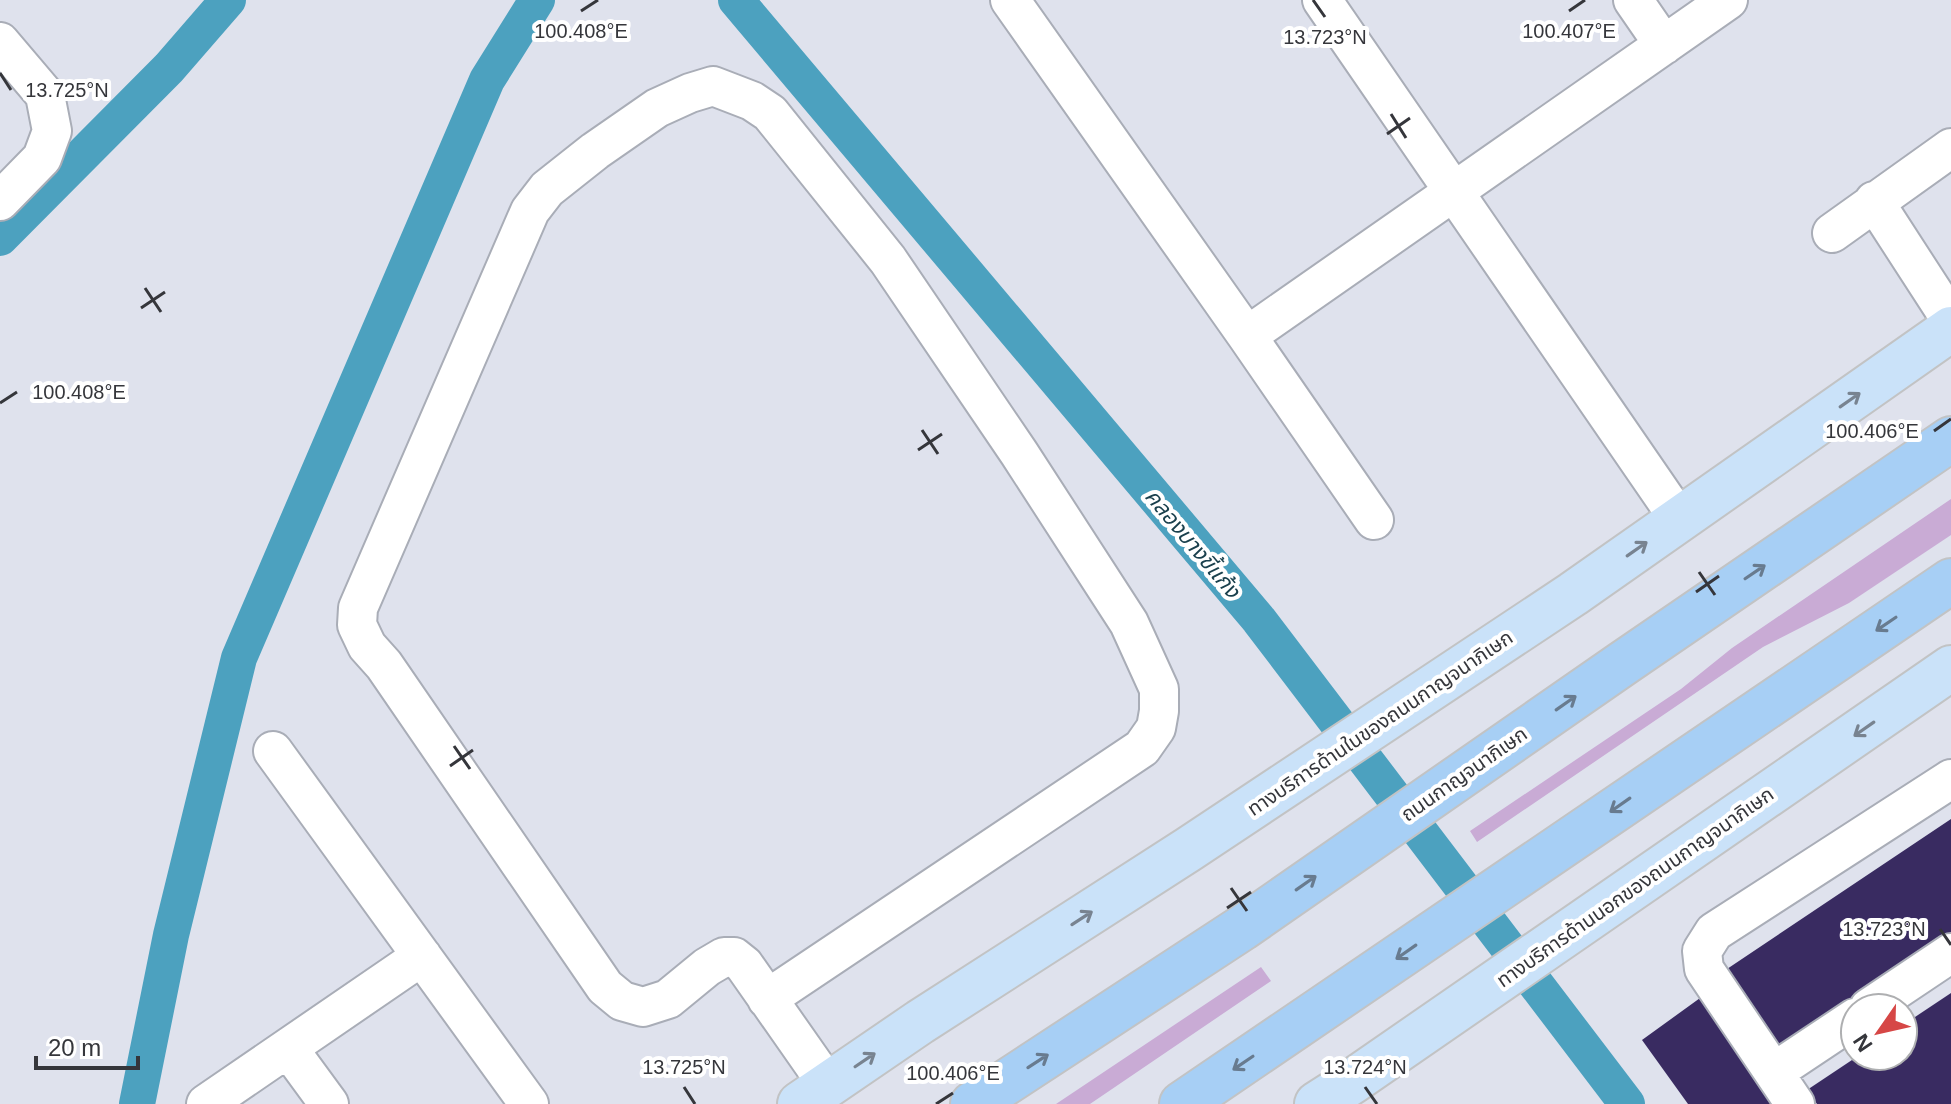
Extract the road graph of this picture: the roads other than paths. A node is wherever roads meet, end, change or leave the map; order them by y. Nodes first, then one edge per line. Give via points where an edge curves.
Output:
1 (1010, 0) edge
2 (1322, 0) edge
3 (1633, 0) edge
4 (1728, 0) edge
5 (0, 42) edge
6 (1664, 45) junction
7 (1951, 148) edge
8 (1453, 192) junction
9 (0, 201) edge
10 (1874, 201) junction
11 (1832, 233) dead end
12 (1951, 320) edge
13 (1951, 329) edge
14 (1247, 336) junction
15 (1951, 439) edge
16 (1679, 519) junction
17 (1374, 520) dead end
18 (1951, 581) edge
19 (1951, 668) edge
20 (273, 751) dead end
21 (1951, 779) edge
22 (1951, 953) edge
23 (422, 956) junction
24 (1893, 992) edge
25 (767, 999) junction
26 (1839, 1029) edge
27 (288, 1048) junction
28 (1774, 1072) junction
29 (1335, 1093) edge
30 (814, 1095) edge
31 (218, 1101) edge
32 (329, 1104) edge
33 (529, 1104) edge
34 (973, 1104) edge
35 (1182, 1104) edge
36 (1795, 1104) edge

1 - 14 street
2 - 8 street
3 - 6 street
4 - 6 street
5 - 9 street via 45,95 52,131 42,158
6 - 8 street
7 - 10 street
8 - 14 street
8 - 16 street
10 - 11 street
10 - 12 street
16 -> 13 main road, ทางบริการด้านในของถนนกาญจนาภิเษก
14 - 17 street
34 -> 15 highway, ถนนกาญจนาภิเษก via 1242,928
30 -> 16 main road, ทางบริการด้านในของถนนกาญจนาภิเษก
18 -> 35 highway
19 -> 29 main road, ทางบริการด้านนอกของถนนกาญจนาภิเษก
20 - 23 street
21 - 28 street via 1714,932 1702,951 1704,969
22 - 24 street
23 - 27 street
23 - 33 street
25 - 25 street via 734,957 715,962 668,999 643,1007 622,1001 605,987 357,625 358,608 530,211 547,189 657,108 713,86 770,113 888,260 1129,623 1159,689 1156,728 1142,748
25 - 30 street
26 - 28 street
27 - 31 street
27 - 32 street
28 - 36 street

